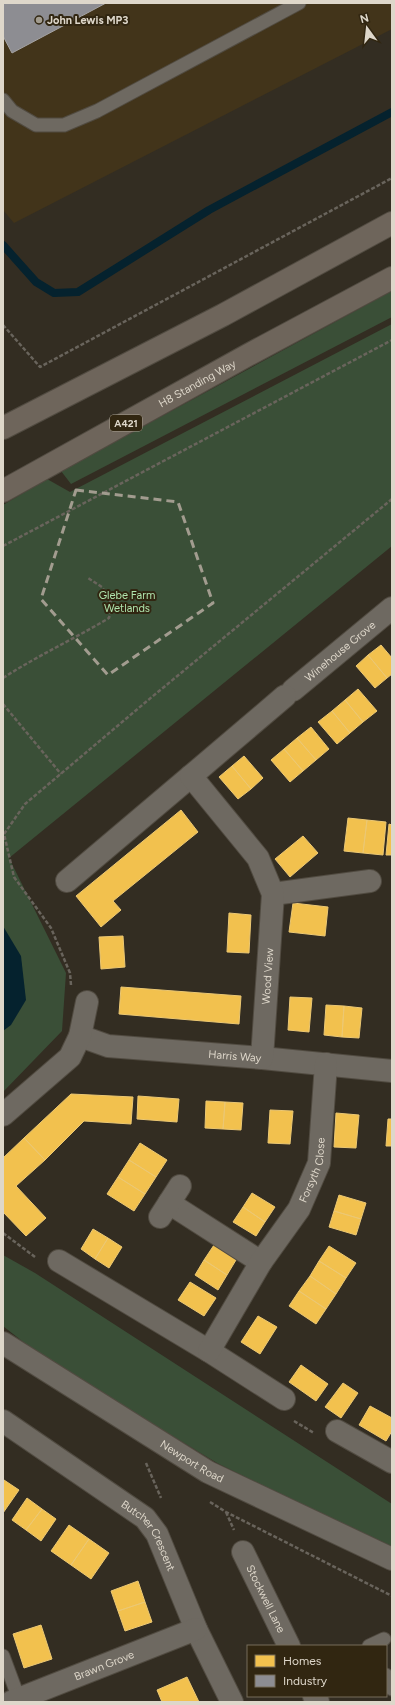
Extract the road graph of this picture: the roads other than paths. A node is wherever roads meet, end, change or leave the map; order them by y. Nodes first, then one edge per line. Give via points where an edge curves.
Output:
1 (299, 3) edge
2 (3, 100) edge
3 (392, 223) edge
4 (392, 278) edge
5 (8, 421) edge
6 (3, 491) edge
7 (390, 612) edge
8 (191, 776) junction
9 (67, 881) dead end
10 (370, 881) dead end
11 (273, 894) junction
12 (79, 995) road end
13 (80, 1036) junction
14 (262, 1058) junction
15 (326, 1064) junction
16 (392, 1071) edge
17 (3, 1116) edge
18 (170, 1202) dead end
19 (58, 1261) dead end
20 (261, 1262) junction
21 (3, 1343) edge
22 (209, 1351) junction
23 (284, 1399) dead end
24 (3, 1421) edge
25 (336, 1431) dead end
26 (392, 1462) edge
27 (244, 1552) dead end
28 (392, 1559) edge
29 (196, 1629) junction
30 (289, 1645) edge
31 (3, 1656) edge
32 (387, 1677) edge
33 (392, 1689) edge
34 (24, 1699) edge
35 (232, 1702) edge

1 - 2 lane via 97,111 64,125 36,125 12,111
3 - 5 highway via 216,318
4 - 6 highway, H8 Standing Way / A421
7 - 8 street, Winehouse Grove
8 - 9 street
8 - 11 street, Wood View via 258,858
10 - 11 street
11 - 14 street, Wood View
12 - 13 street
13 - 14 street, Harris Way via 108,1046
13 - 17 street via 70,1057
14 - 15 street, Harris Way
15 - 16 street, Harris Way
15 - 20 street, Forsyth Close via 319,1163 299,1209
18 - 20 street
19 - 22 street
20 - 22 street, Forsyth Close
21 - 28 street, Newport Road via 208,1472
22 - 23 street
24 - 29 street, Butcher Crescent via 145,1518 157,1534
25 - 26 street
27 - 30 street, Stockwell Lane
29 - 34 street, Brawn Grove
29 - 35 street, Butcher Crescent
31 - 34 lane
32 - 33 lane

